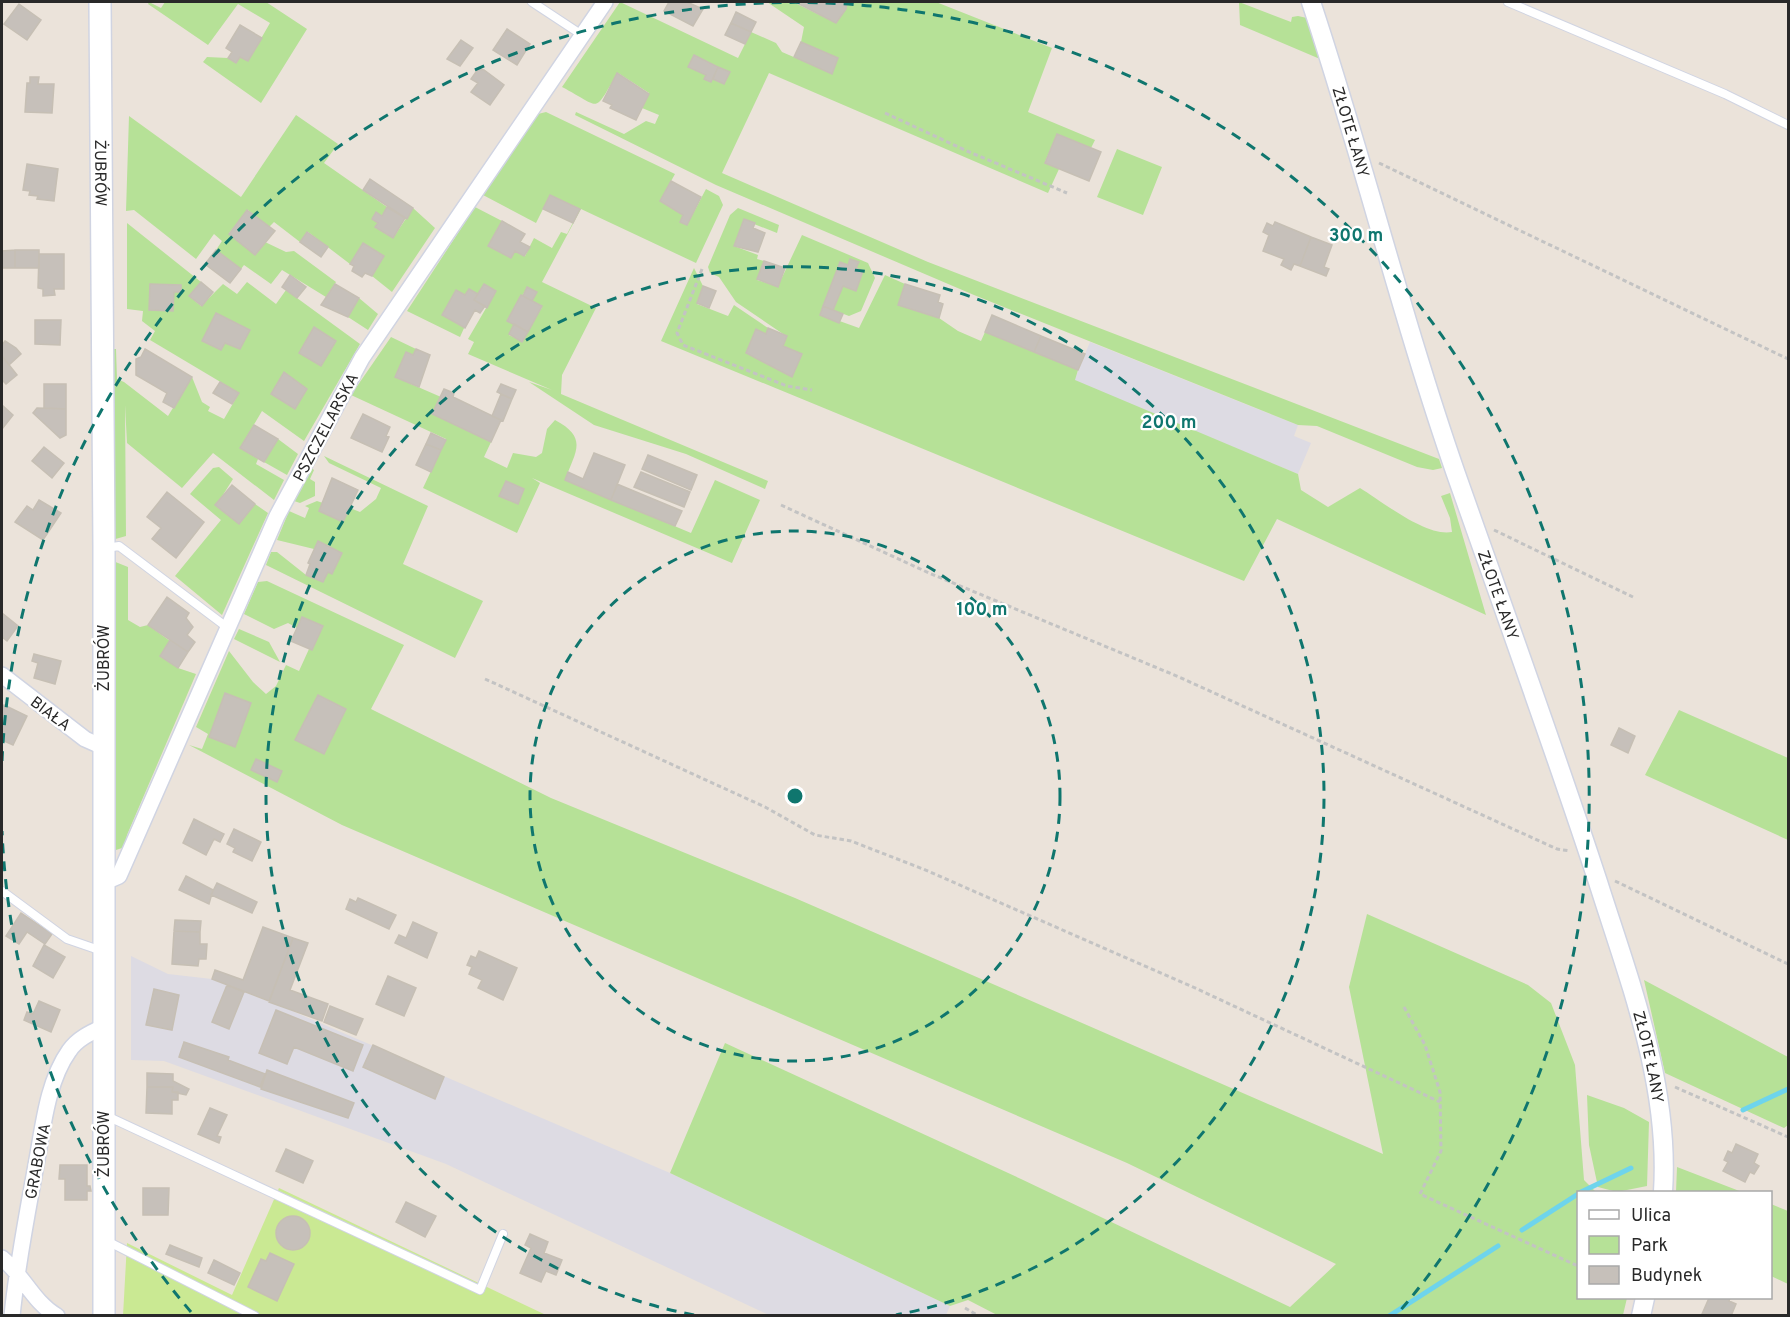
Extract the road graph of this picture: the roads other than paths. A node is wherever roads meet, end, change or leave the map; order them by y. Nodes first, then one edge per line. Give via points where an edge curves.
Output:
1 (100, 2) edge
2 (532, 2) edge
3 (605, 2) edge
4 (1311, 2) edge
5 (1508, 2) edge
6 (582, 35) junction
7 (1788, 125) edge
8 (104, 548) junction
9 (228, 628) junction
10 (2, 675) edge
11 (103, 747) junction
12 (105, 882) junction
13 (2, 891) edge
14 (104, 951) junction
15 (103, 1028) junction
16 (102, 1114) junction
17 (1663, 1191) edge
18 (503, 1234) dead end
19 (102, 1239) junction
20 (2, 1258) edge
21 (16, 1270) junction
22 (1645, 1299) edge
23 (12, 1316) edge
24 (57, 1316) edge
25 (104, 1316) edge
26 (255, 1316) edge
27 (1641, 1316) edge

1 - 8 main road, ŻUBRÓW
2 - 6 lane
3 - 6 street, PSZCZELARSKA
4 - 17 street, ZŁOTE ŁANY via 1451,459 1635,992 1664,1143
5 - 7 lane via 1725,94
6 - 9 street, PSZCZELARSKA via 362,358 277,516
8 - 9 lane via 119,546
8 - 11 main road, ŻUBRÓW
9 - 12 street, PSZCZELARSKA via 121,873
10 - 11 street, BIAŁA via 85,739
11 - 12 main road, ŻUBRÓW
12 - 14 main road, ŻUBRÓW
13 - 14 lane via 67,939
14 - 15 main road, ŻUBRÓW
15 - 16 main road, ŻUBRÓW
15 - 21 street, GRABOWA via 84,1036 61,1065 46,1115
16 - 18 lane via 480,1290
16 - 19 main road, ŻUBRÓW
19 - 25 main road, ŻUBRÓW
19 - 26 lane
20 - 21 street
21 - 23 street, GRABOWA
21 - 24 street via 39,1302
22 - 27 street

